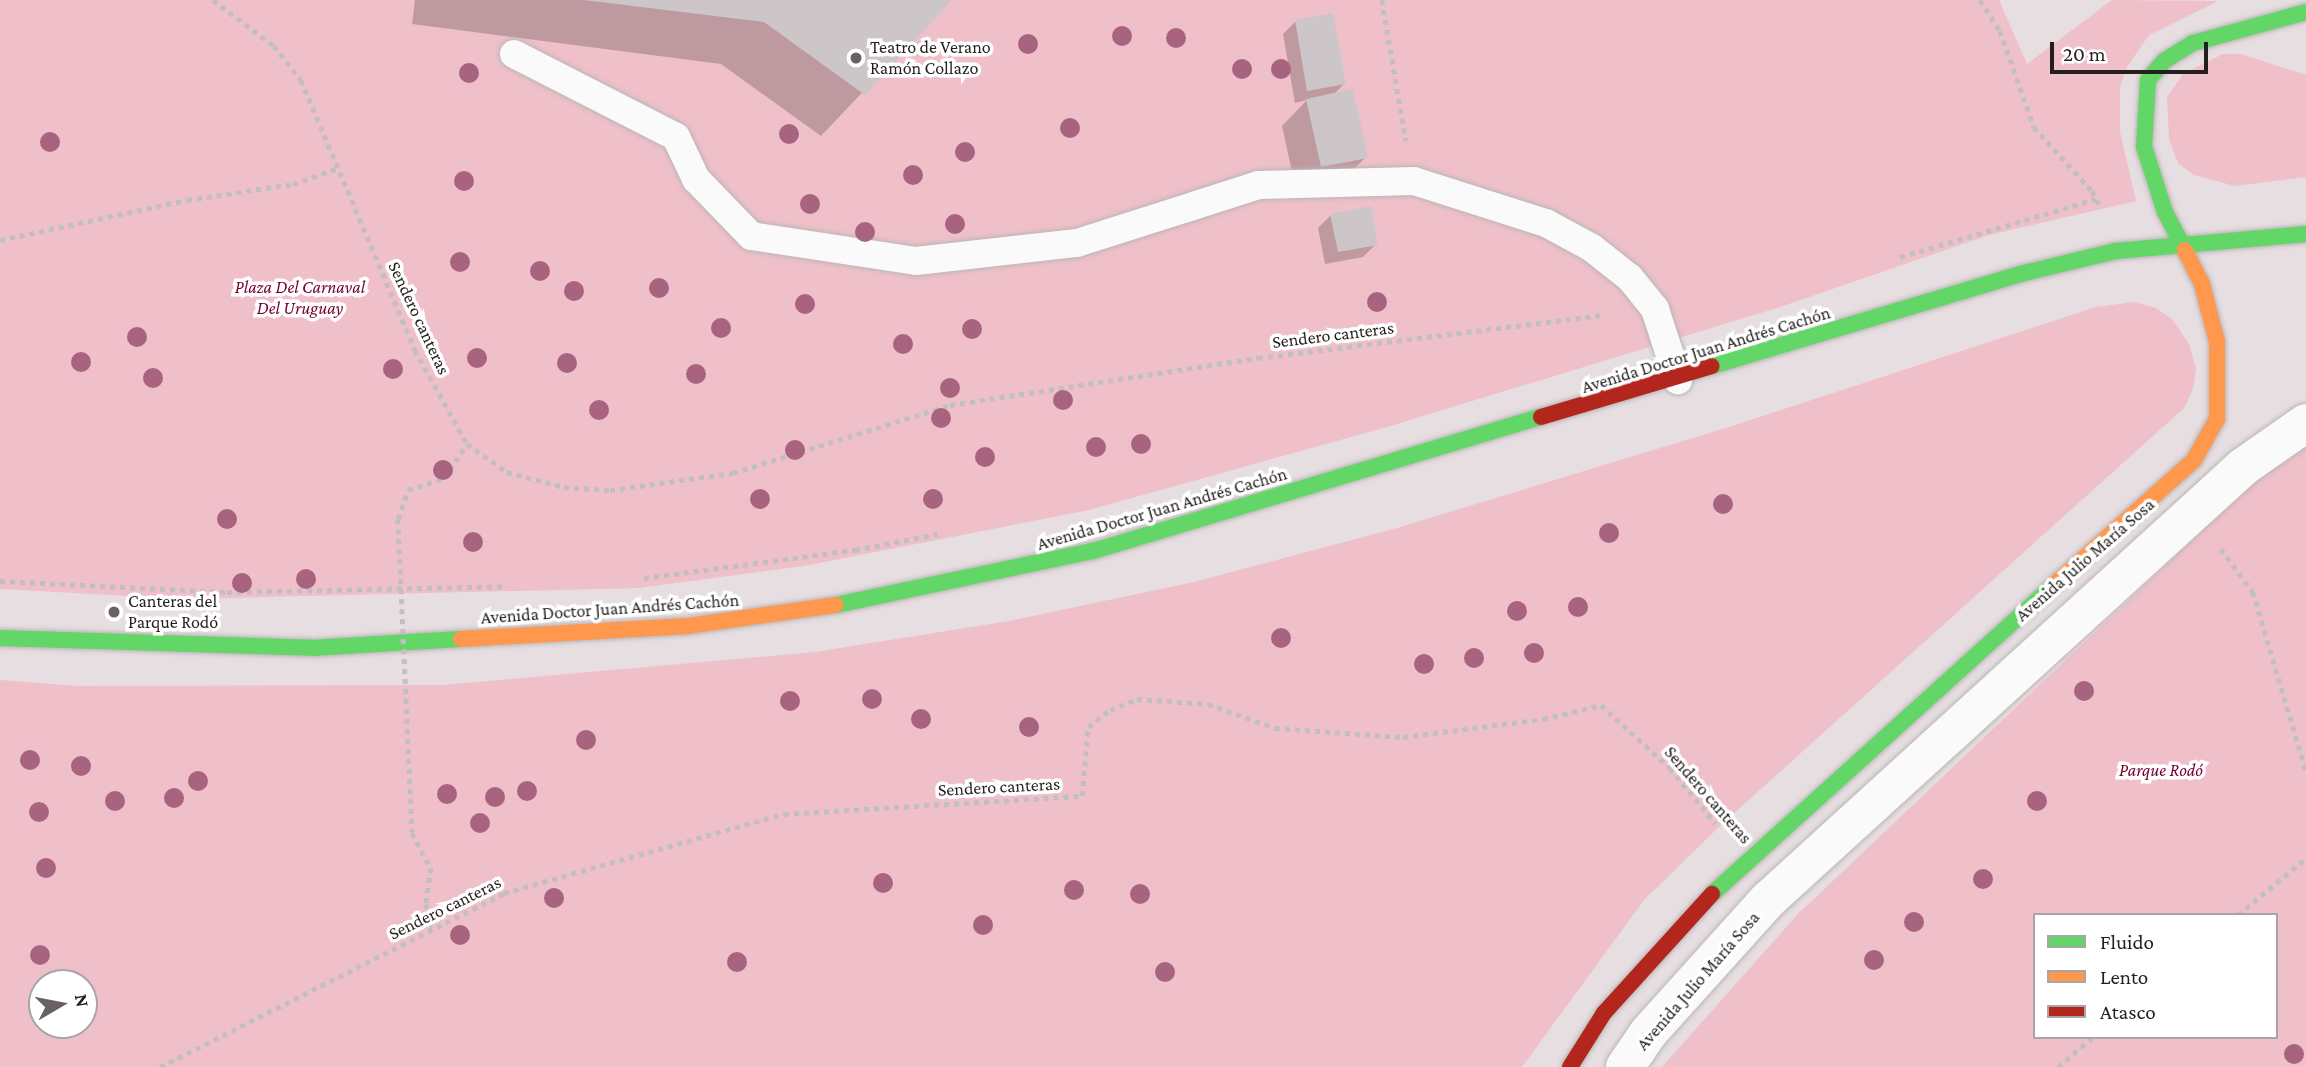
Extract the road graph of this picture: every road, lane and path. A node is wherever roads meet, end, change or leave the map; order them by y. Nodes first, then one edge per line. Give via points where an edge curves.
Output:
1 (213, 0) edge
2 (1382, 0) edge
3 (1980, 0) edge
4 (2306, 12) edge
5 (514, 54) dead end
6 (339, 168) junction
7 (1414, 181) junction
8 (2096, 199) junction
9 (2306, 234) edge
10 (0, 240) edge
11 (2181, 243) junction
12 (2116, 251) junction
13 (1896, 259) dead end
14 (1655, 309) junction
15 (1678, 380) junction
16 (2306, 422) edge
17 (467, 444) junction
18 (2195, 514) junction
19 (948, 532) dead end
20 (641, 579) dead end
21 (0, 581) edge
22 (521, 585) dead end
23 (0, 638) edge
24 (2306, 771) edge
25 (2306, 858) edge
26 (1745, 860) junction
27 (2240, 913) edge
28 (431, 930) junction
29 (2091, 1039) edge
30 (160, 1067) edge
31 (1570, 1067) edge
32 (1625, 1067) edge
33 (2058, 1067) edge

1 - 6 path, Sendero canteras via 274,47 301,80
2 - 7 path
3 - 8 path via 2000,32 2034,127
4 - 11 main road, Avenida Julio María Sosa via 2193,43 2164,61 2148,80 2144,147 2165,212
5 - 7 lane via 676,137 696,179 751,236 916,261 1077,243 1259,185
6 - 10 path via 293,184 187,200
6 - 17 path, Sendero canteras via 415,350
7 - 14 lane via 1546,223 1592,248 1630,278
8 - 12 path
8 - 13 path
9 - 11 main road, Avenida Doctor Juan Andrés Cachón
11 - 12 main road, Avenida Doctor Juan Andrés Cachón
11 - 26 main road, Avenida Julio María Sosa via 2212,315 2220,381 2217,419 2194,460
12 - 15 main road, Avenida Doctor Juan Andrés Cachón via 2020,274
14 - 15 lane
14 - 17 path, Sendero canteras via 1258,358 950,405 733,473 610,490 564,487 507,472
15 - 23 main road, Avenida Doctor Juan Andrés Cachón via 1093,551 874,600 688,626 312,648
16 - 18 street, Avenida Julio María Sosa via 2243,467
17 - 28 path, bridge via 444,478 408,490 398,519 412,833 431,868 426,904
18 - 24 path via 2253,592
18 - 32 street, Avenida Julio María Sosa via 1768,900 1649,1032
19 - 20 path via 841,552
21 - 22 path via 227,592
25 - 27 path
26 - 28 path, Sendero canteras via 1670,768 1601,705 1543,719 1403,737 1275,728 1208,705 1137,699 1110,710 1088,727 1082,796 784,814 504,893
26 - 31 main road, Avenida Julio María Sosa via 1657,950 1604,1013
28 - 30 path, Sendero canteras
29 - 33 path

